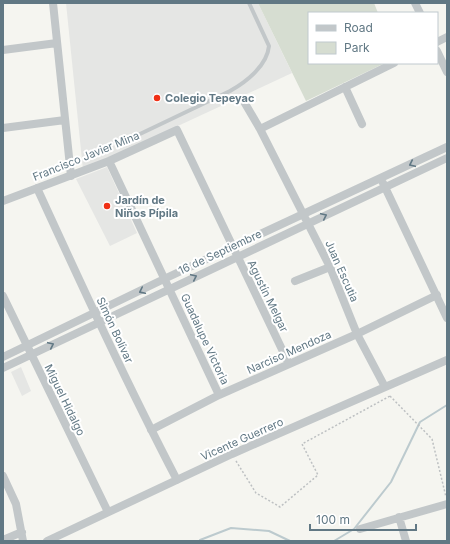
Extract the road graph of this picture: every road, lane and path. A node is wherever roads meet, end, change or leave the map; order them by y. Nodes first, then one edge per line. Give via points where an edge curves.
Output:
1 (53, 3) edge
2 (249, 3) edge
3 (415, 3) edge
4 (420, 12) edge
5 (447, 37) edge
6 (438, 42) edge
7 (57, 43) junction
8 (3, 50) edge
9 (438, 53) edge
10 (392, 64) edge
11 (447, 72) edge
12 (345, 87) junction
13 (243, 100) dead end
14 (65, 120) junction
15 (362, 124) dead end
16 (3, 128) edge
17 (260, 129) junction
18 (176, 130) joint
19 (119, 144) dead end
20 (447, 147) edge
21 (447, 158) edge
22 (109, 161) junction
23 (71, 176) junction
24 (381, 179) junction
25 (385, 187) junction
26 (37, 188) junction
27 (3, 202) edge
28 (304, 215) junction
29 (308, 223) junction
30 (233, 248) junction
31 (237, 257) junction
32 (330, 267) junction
33 (164, 279) junction
34 (294, 281) dead end
35 (169, 288) junction
36 (437, 295) junction
37 (3, 296) edge
38 (95, 314) junction
39 (447, 318) edge
40 (99, 323) junction
41 (357, 334) junction
42 (27, 346) junction
43 (31, 355) junction
44 (3, 357) edge
45 (447, 360) edge
46 (289, 364) junction
47 (3, 368) edge
48 (385, 387) junction
49 (219, 395) junction
50 (390, 396) junction
51 (151, 430) junction
52 (232, 454) junction
53 (3, 476) edge
54 (177, 480) junction
55 (447, 501) edge
56 (447, 504) edge
57 (108, 512) junction
58 (400, 517) junction
59 (360, 529) dead end
60 (22, 532) junction
61 (3, 540) edge
62 (23, 541) edge
63 (47, 541) edge
64 (406, 541) edge

1 - 7 street
2 - 19 lane via 269,46 259,68 230,91
3 - 4 street
5 - 6 street
7 - 8 street
7 - 14 street
9 - 11 street
10 - 12 street
12 - 15 street
12 - 17 street
13 - 17 street, Juan Escutia
14 - 16 street
14 - 23 street
17 - 28 street, Juan Escutia
18 - 22 street, Francisco Javier Mina
18 - 30 street, Agustín Melgar
20 -> 24 street, 16 de Septiembre
21 - 25 street, 16 de Septiembre
22 - 23 street, Francisco Javier Mina
22 - 33 street, Guadalupe Victoria
23 - 26 street, Francisco Javier Mina
24 - 25 street
24 - 28 street, 16 de Septiembre
29 -> 25 street, 16 de Septiembre
25 - 36 street
26 - 27 street, Francisco Javier Mina
26 - 38 street, Simón Bolívar
28 - 29 street, Juan Escutia
28 - 30 street, 16 de Septiembre
29 - 31 street, 16 de Septiembre
29 - 32 street, Juan Escutia
30 - 31 street, Agustín Melgar
30 - 33 street, 16 de Septiembre
35 -> 31 street, 16 de Septiembre
31 - 46 street, Agustín Melgar
32 - 34 street
32 - 41 street, Juan Escutia
33 - 35 street, Guadalupe Victoria
33 -> 38 street, 16 de Septiembre
35 - 40 street, 16 de Septiembre
35 - 49 street, Guadalupe Victoria
36 - 39 street
36 - 41 street, Narciso Mendoza
37 - 42 street, Miguel Hidalgo
38 - 40 street, Simón Bolívar
38 - 42 street, 16 de Septiembre
43 -> 40 street, 16 de Septiembre
40 - 51 street, Simón Bolívar
41 - 46 street, Narciso Mendoza
41 - 48 street, Juan Escutia
42 - 43 street, Miguel Hidalgo
42 - 44 street, 16 de Septiembre
43 - 47 street, 16 de Septiembre
43 - 57 street, Miguel Hidalgo
45 - 48 street, Vicente Guerrero
46 - 49 street, Narciso Mendoza
48 - 50 path
48 - 52 street, Vicente Guerrero
49 - 51 street, Narciso Mendoza
50 - 52 path via 302,444 318,475 280,507 256,493
50 - 55 path via 432,439
51 - 54 street, Simón Bolívar
52 - 54 street, Vicente Guerrero
53 - 60 street via 16,504
54 - 57 street, Vicente Guerrero
56 - 58 street
57 - 63 street, Vicente Guerrero
58 - 59 street
58 - 64 street
60 - 61 street
60 - 62 street

